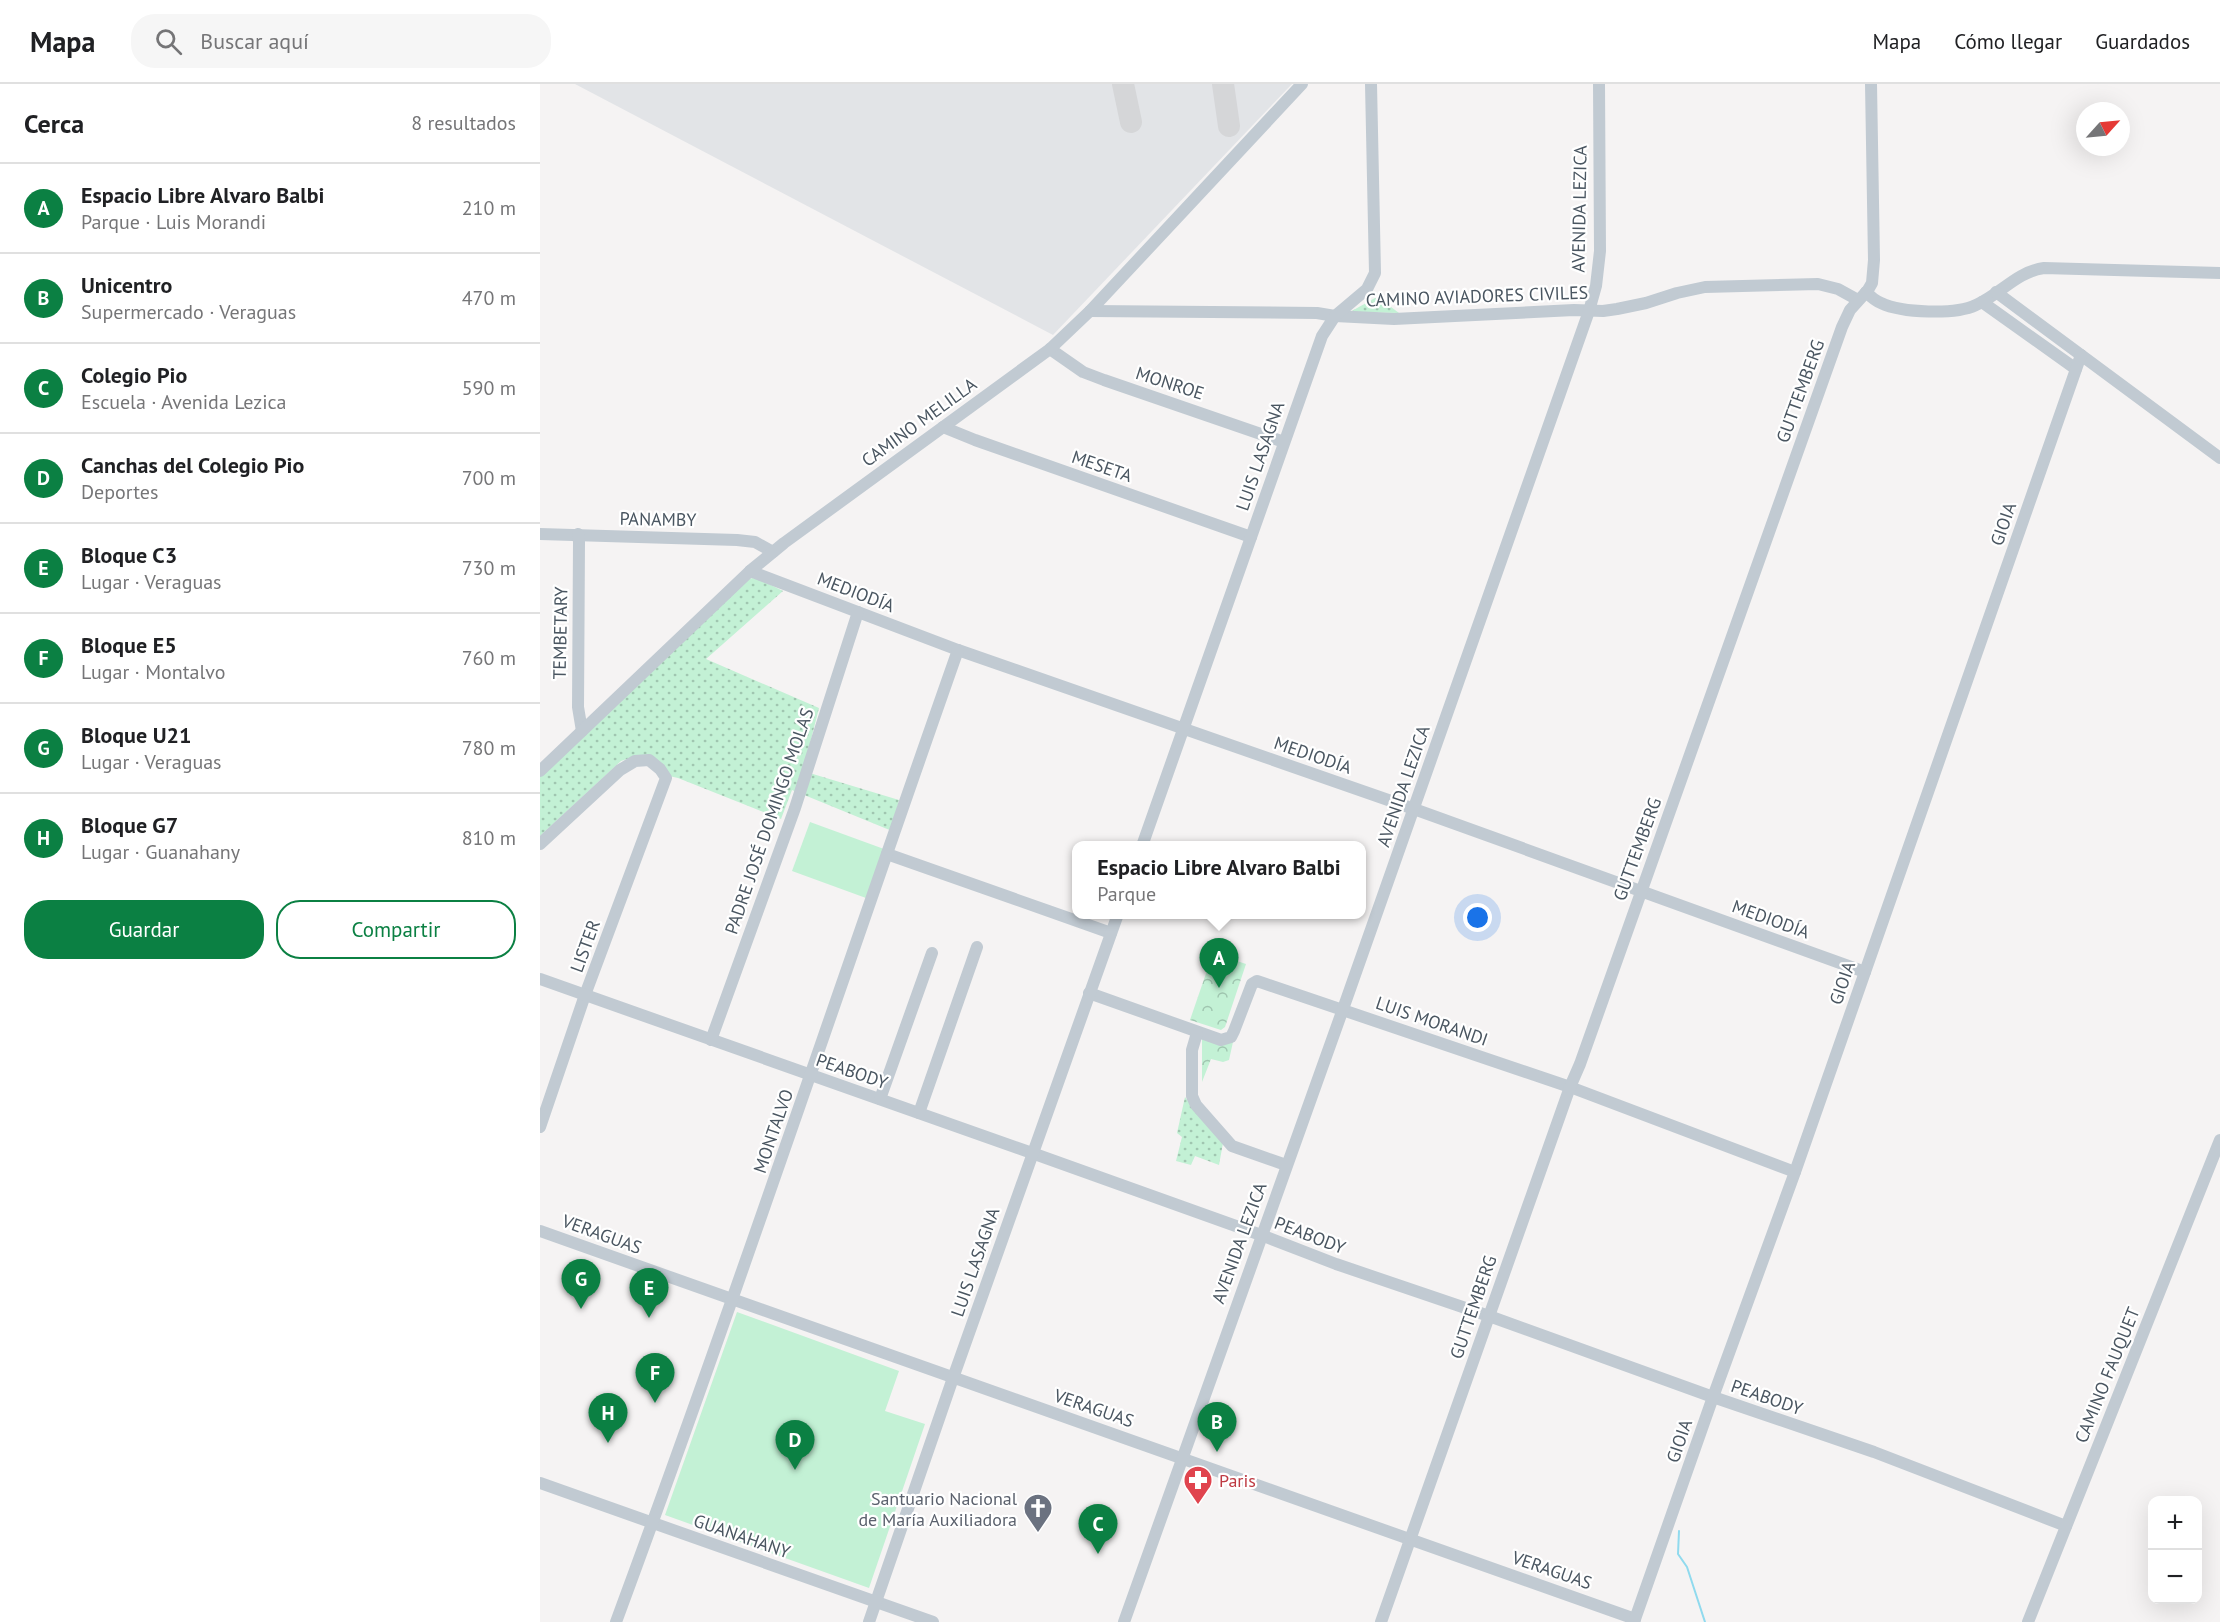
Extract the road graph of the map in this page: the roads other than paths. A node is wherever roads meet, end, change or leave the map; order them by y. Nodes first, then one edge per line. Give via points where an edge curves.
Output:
1 (1302, 84) edge
2 (1371, 84) edge
3 (1599, 84) edge
4 (1871, 84) edge
5 (2220, 273) edge
6 (1996, 292) junction
7 (1862, 296) junction
8 (1982, 302) junction
9 (1090, 311) junction
10 (1589, 311) junction
11 (1335, 316) junction
12 (1050, 348) junction
13 (2081, 355) junction
14 (2076, 369) junction
15 (943, 426) junction
16 (1284, 442) junction
17 (2220, 458) edge
18 (540, 534) edge
19 (578, 534) junction
20 (1251, 537) junction
21 (773, 552) junction
22 (750, 571) junction
23 (858, 612) junction
24 (958, 650) junction
25 (1184, 729) junction
26 (582, 731) junction
27 (540, 771) edge
28 (1414, 809) junction
29 (1144, 841) edge
30 (540, 844) edge
31 (886, 854) junction
32 (1642, 890) junction
33 (1116, 919) edge
34 (1111, 933) junction
35 (977, 947) dead end
36 (932, 953) dead end
37 (1865, 972) junction
38 (540, 979) edge
39 (1089, 993) junction
40 (585, 995) junction
41 (1343, 1009) junction
42 (1197, 1032) junction
43 (711, 1040) junction
44 (811, 1075) junction
45 (1570, 1087) junction
46 (880, 1099) junction
47 (919, 1113) junction
48 (540, 1127) edge
49 (2220, 1140) edge
50 (1032, 1153) junction
51 (1286, 1165) junction
52 (1795, 1172) junction
53 (540, 1231) edge
54 (1261, 1235) junction
55 (733, 1300) junction
56 (1489, 1316) junction
57 (953, 1378) junction
58 (1713, 1397) junction
59 (1182, 1459) junction
60 (540, 1483) edge
61 (652, 1524) junction
62 (2066, 1526) junction
63 (1410, 1540) junction
64 (876, 1602) junction
65 (1635, 1620) edge
66 (616, 1622) edge
67 (869, 1622) edge
68 (933, 1622) edge
69 (1124, 1622) edge
70 (1381, 1622) edge
71 (2028, 1622) edge

1 - 9 street, CAMINO MELILLA
2 - 11 street, LUIS LASAGNA via 1375,273 1367,289
3 - 10 street, AVENIDA LEZICA via 1600,251
4 - 7 street, GUTTEMBERG via 1874,275
5 - 6 street, CAMINO AVIADORES CIVILES via 2044,268 2025,273
6 - 8 street, CAMINO AVIADORES CIVILES
6 - 13 street
7 - 8 street, CAMINO AVIADORES CIVILES via 1912,310 1962,310
7 - 10 street, CAMINO AVIADORES CIVILES via 1818,284 1705,287 1629,307
7 - 32 street, GUTTEMBERG via 1850,309 1842,327
8 - 14 street
9 - 11 street, CAMINO AVIADORES CIVILES via 1317,312
9 - 12 street, CAMINO MELILLA
10 - 11 street, CAMINO AVIADORES CIVILES via 1394,320
10 - 28 street, AVENIDA LEZICA
11 - 16 street, LUIS LASAGNA via 1322,336
12 - 15 street, CAMINO MELILLA
12 - 16 street, MONROE via 1083,372
13 - 14 street, GIOIA
13 - 17 street
14 - 37 street, GIOIA
15 - 20 street, MESETA
15 - 21 street, CAMINO MELILLA
16 - 20 street, LUIS LASAGNA
18 - 19 street, PANAMBY
19 - 21 street, PANAMBY via 737,540 755,542
19 - 26 street, TEMBETARY via 578,707
20 - 25 street, LUIS LASAGNA
21 - 22 street, CAMINO MELILLA
22 - 23 street, MEDIODÍA
22 - 26 street, CAMINO MELILLA
23 - 24 street, MEDIODÍA
23 - 43 street, PADRE JOSÉ DOMINGO MOLAS via 795,808
24 - 25 street, MEDIODÍA
24 - 31 street, MONTALVO
25 - 28 street, MEDIODÍA
25 - 29 street, LUIS LASAGNA
26 - 27 street, CAMINO MELILLA
28 - 32 street, MEDIODÍA
28 - 41 street, AVENIDA LEZICA
30 - 40 street, LISTER via 620,770 635,761 649,760 666,778
31 - 34 street
31 - 44 street, MONTALVO
32 - 37 street, MEDIODÍA
32 - 45 street, GUTTEMBERG
33 - 34 street, LUIS LASAGNA
34 - 39 street, LUIS LASAGNA
35 - 47 street
36 - 46 street
37 - 52 street, GIOIA
38 - 40 street, PEABODY
39 - 42 street, LUIS MORANDI
39 - 50 street, LUIS LASAGNA
40 - 43 street, PEABODY
40 - 48 street, LISTER
41 - 42 street, LUIS MORANDI via 1257,981 1252,984 1231,1037 1221,1040
41 - 45 street, LUIS MORANDI
41 - 51 street, AVENIDA LEZICA
42 - 51 street via 1192,1050 1192,1096 1196,1105 1230,1144
43 - 44 street, PEABODY
44 - 46 street, PEABODY
44 - 55 street, MONTALVO
45 - 52 street, LUIS MORANDI
45 - 56 street, GUTTEMBERG
46 - 47 street, PEABODY
47 - 50 street, PEABODY
49 - 62 street, CAMINO FAUQUET
50 - 54 street, PEABODY
50 - 57 street, LUIS LASAGNA
51 - 54 street, AVENIDA LEZICA
52 - 58 street, GIOIA
53 - 55 street, VERAGUAS
54 - 56 street, PEABODY
54 - 59 street, AVENIDA LEZICA
55 - 57 street, VERAGUAS
55 - 61 street, MONTALVO
56 - 58 street, PEABODY
56 - 63 street, GUTTEMBERG
57 - 59 street, VERAGUAS
57 - 64 street, LUIS LASAGNA
58 - 62 street, PEABODY via 1874,1452
58 - 65 street, GIOIA
59 - 63 street, VERAGUAS
59 - 69 street, AVENIDA LEZICA
60 - 61 street, GUANAHANY
61 - 64 street, GUANAHANY
61 - 66 street, MONTALVO
62 - 71 street, CAMINO FAUQUET
63 - 65 street, VERAGUAS
63 - 70 street, GUTTEMBERG
64 - 67 street, LUIS LASAGNA
64 - 68 street, GUANAHANY

